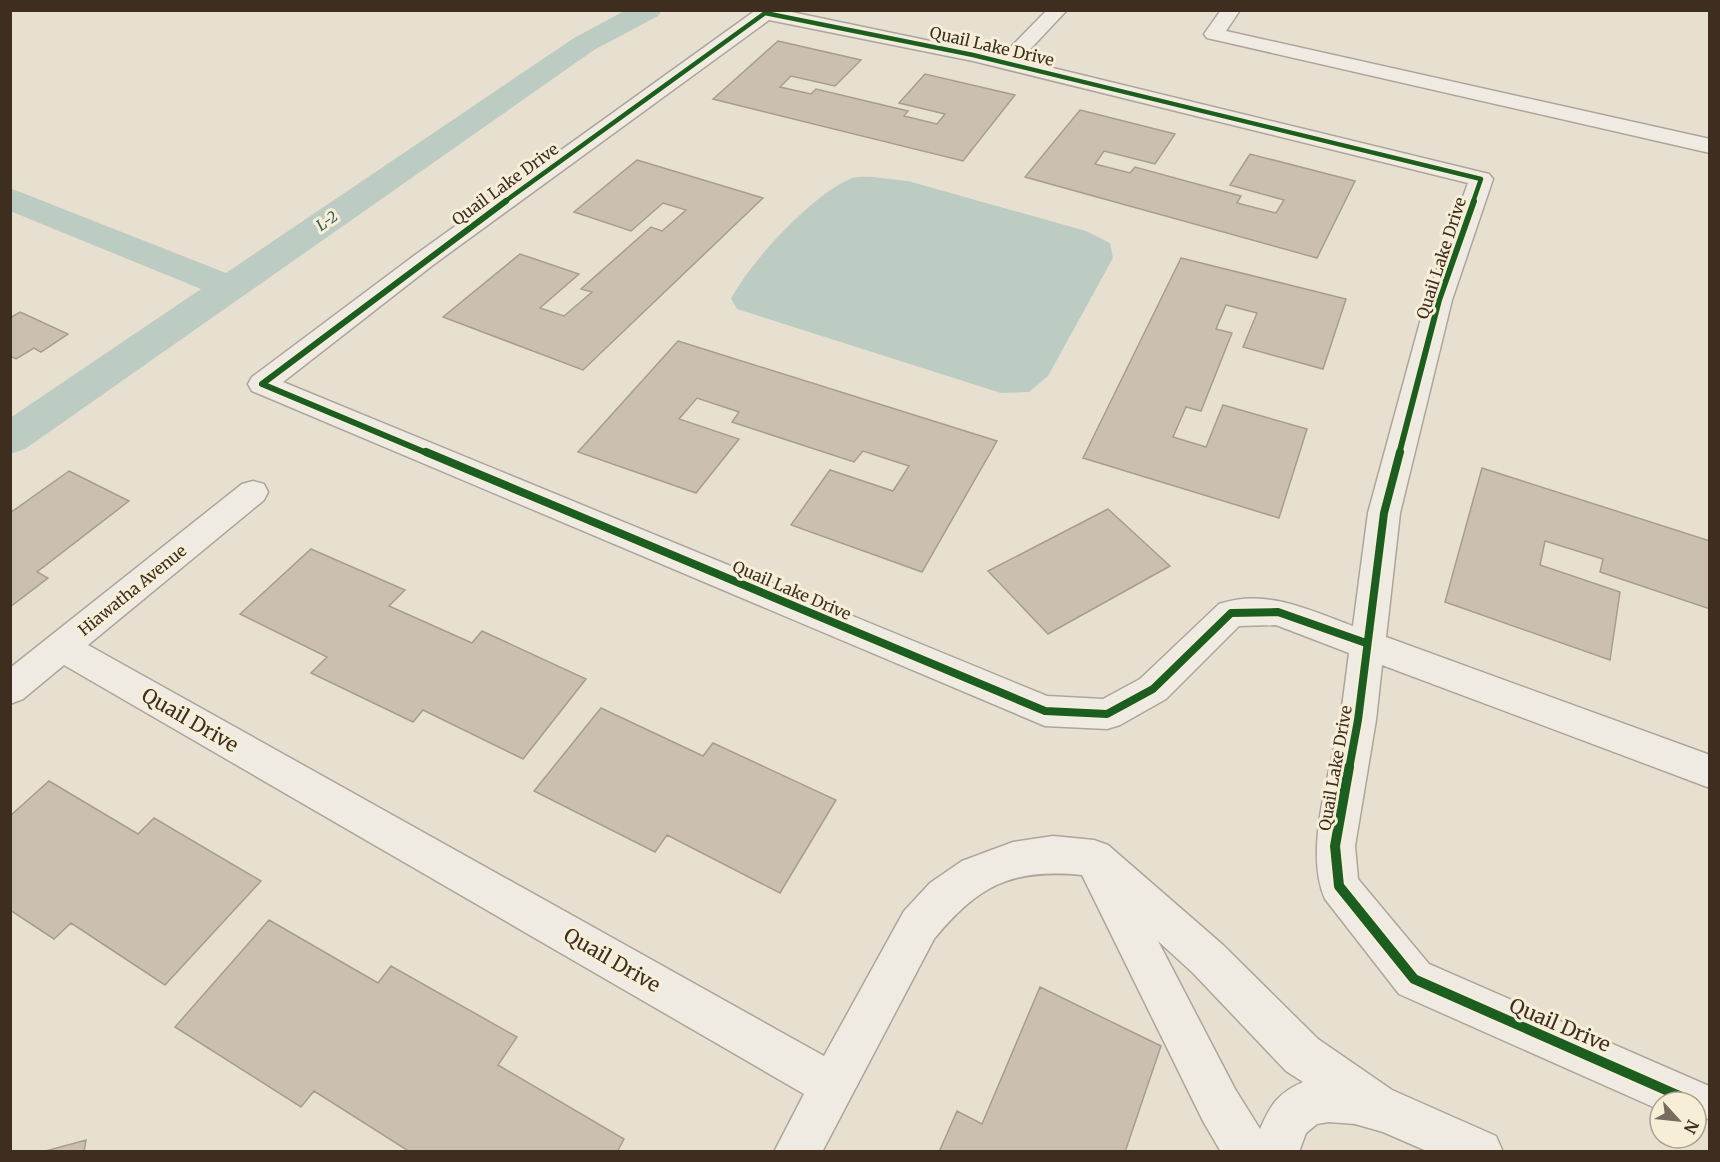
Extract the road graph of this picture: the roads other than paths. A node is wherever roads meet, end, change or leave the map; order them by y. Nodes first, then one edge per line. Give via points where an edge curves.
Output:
1 (1058, 10) edge
2 (1231, 10) edge
3 (1006, 63) junction
4 (1710, 146) edge
5 (253, 492) dead end
6 (1366, 643) junction
7 (61, 647) junction
8 (10, 689) edge
9 (1710, 772) edge
10 (1094, 858) junction
11 (1414, 979) joint
12 (832, 1086) junction
13 (1666, 1090) edge
14 (1376, 1106) junction
15 (797, 1152) edge
16 (1248, 1152) edge
17 (1276, 1152) edge
18 (1480, 1152) edge

1 - 3 street
2 - 4 street via 1214,33
3 - 6 street, Quail Lake Drive via 1481,179 1439,300 1384,513
3 - 6 street, Quail Lake Drive via 765,13 424,260 262,384 1045,711 1107,714 1153,689 1231,613 1278,612
5 - 7 street, Hiawatha Avenue
6 - 9 street
6 - 11 street, Quail Lake Drive via 1358,720 1335,846 1340,886
7 - 8 street, Hiawatha Avenue
7 - 12 street, Quail Drive
10 - 12 street via 1053,854 1013,860 976,874 944,896 919,925
10 - 14 street via 1208,958 1302,1055
10 - 16 street via 1219,1105
11 - 13 street, Quail Drive
12 - 15 street
14 - 17 street via 1335,1098 1310,1101 1290,1117
14 - 18 street

